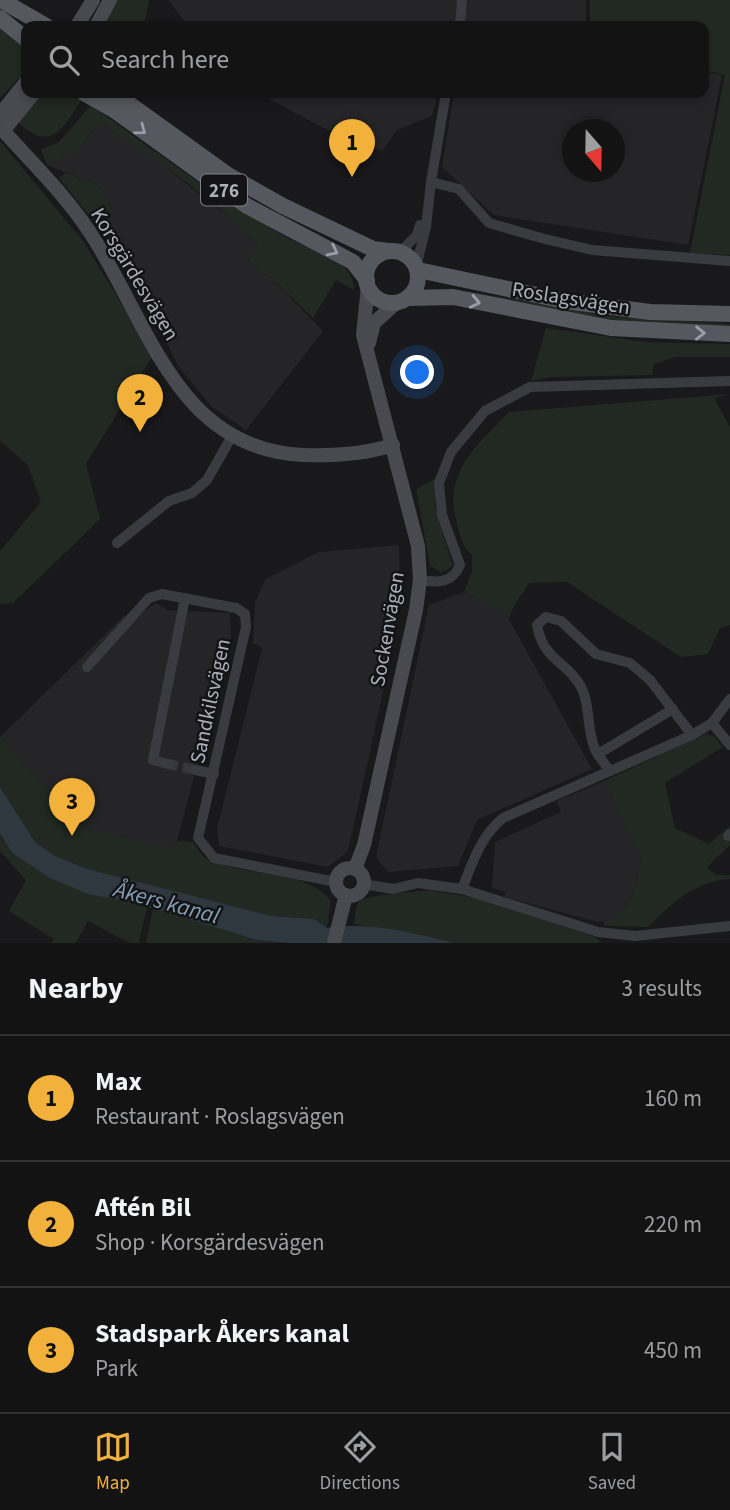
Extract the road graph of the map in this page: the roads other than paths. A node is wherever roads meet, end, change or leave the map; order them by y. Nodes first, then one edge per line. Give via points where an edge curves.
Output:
1 (1, 0) edge
2 (93, 0) edge
3 (110, 0) edge
4 (462, 0) edge
5 (0, 18) edge
6 (37, 21) edge
7 (81, 21) edge
8 (99, 21) edge
9 (460, 21) edge
10 (21, 34) edge
11 (21, 88) edge
12 (30, 98) edge
13 (93, 98) edge
14 (121, 98) edge
15 (445, 98) edge
16 (0, 114) edge
17 (2, 129) edge
18 (431, 182) junction
19 (394, 252) junction
20 (730, 261) edge
21 (417, 268) junction
22 (367, 283) junction
23 (402, 301) junction
24 (730, 314) edge
25 (730, 334) edge
26 (368, 355) junction
27 (730, 381) edge
28 (232, 436) junction
29 (393, 445) junction
30 (117, 542) dead end
31 (420, 580) junction
32 (185, 598) junction
33 (86, 667) dead end
34 (730, 699) edge
35 (673, 709) junction
36 (712, 723) junction
37 (692, 735) junction
38 (730, 744) edge
39 (598, 754) junction
40 (168, 764) dead end
41 (196, 770) tunnel mouth
42 (610, 771) junction
43 (214, 774) junction
44 (355, 869) junction
45 (336, 882) junction
46 (363, 884) junction
47 (462, 889) junction
48 (345, 895) junction
49 (730, 926) edge
50 (598, 932) junction
51 (334, 943) edge
52 (609, 943) edge

1 - 6 main road
2 - 7 street
3 - 8 street
4 - 9 street
5 - 10 main road
11 - 16 street
12 - 17 street
13 -> 22 main road, 276 via 247,206 354,262
14 - 19 main road, 276 via 255,191 373,249
15 - 18 street
17 - 28 street, Korsgärdesvägen via 94,239 172,380 205,418
18 - 19 street via 417,235
18 - 20 street via 459,189 489,223 545,239 592,250
18 - 21 street
19 - 21 main road via 410,257
19 - 22 main road via 370,264
21 - 23 main road via 418,284
21 - 24 main road, Roslagsvägen via 497,289 621,309
22 - 23 main road via 379,299
22 - 26 street, Sockenvägen via 363,335
23 -> 25 main road, Roslagsvägen via 453,297 611,328
23 - 26 street, Sockenvägen via 374,323
26 - 29 street, Sockenvägen
27 - 31 street via 530,387 485,411 451,452 439,483 442,514 460,565 446,581
28 - 29 street, Korsgärdesvägen via 253,447 292,454 341,454
28 - 30 street via 206,480 192,493 169,501
29 - 31 street, Sockenvägen via 418,546
31 - 44 street, Sockenvägen via 364,845
32 - 33 street, Sandkilsvägen via 162,594 149,598
32 - 40 street via 153,760
32 - 43 street, Sandkilsvägen via 245,614
34 - 36 street
35 - 37 street
35 - 39 street
35 - 39 street via 630,663 596,654 561,621 546,617 537,625 540,640 582,688
36 - 37 street
36 - 38 street
37 - 42 street
39 - 42 street
41 - 43 street
42 - 47 street via 496,823 479,844
43 - 45 street, Sandkilsvägen via 198,838 214,858
44 - 45 street via 342,871
44 - 46 street
45 - 48 street
46 - 47 street via 393,889 418,883
46 - 48 street via 358,893
47 - 50 street
48 - 51 street
49 - 50 street via 635,936
50 - 52 street

